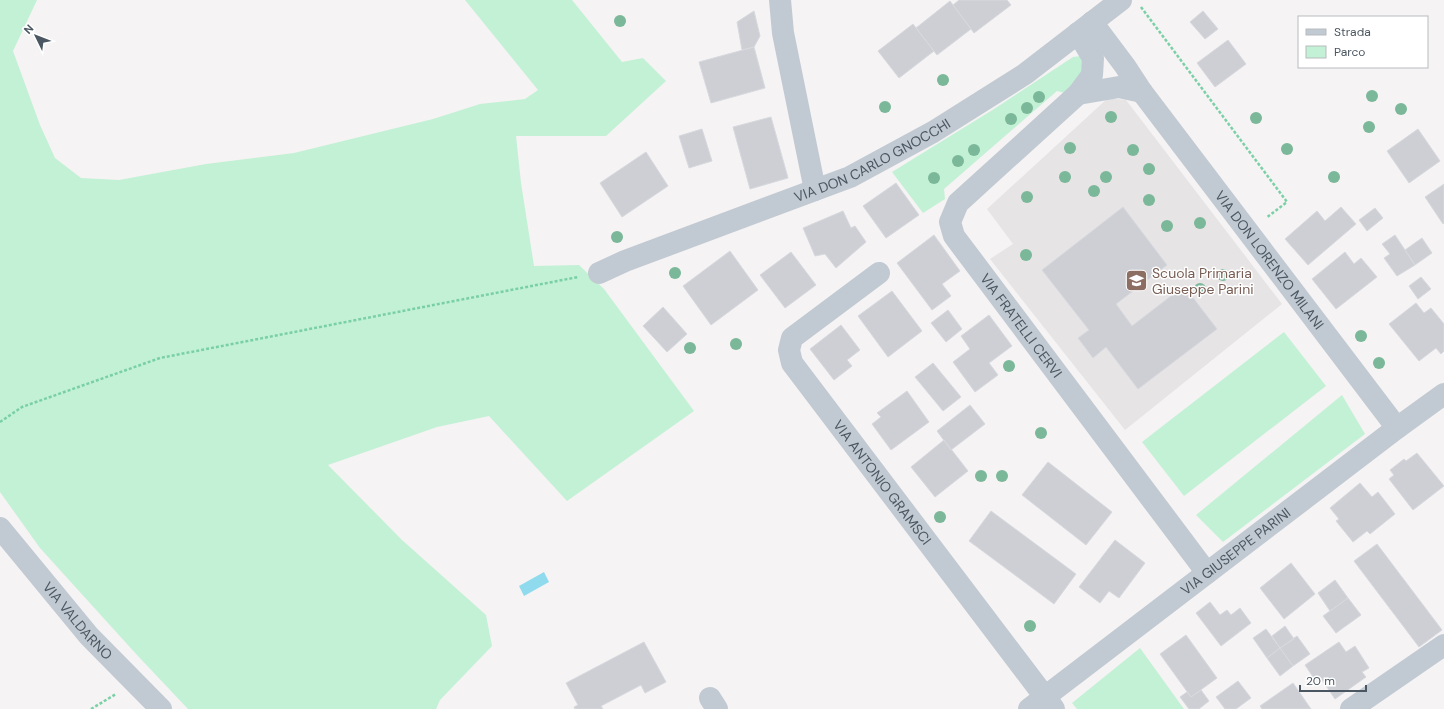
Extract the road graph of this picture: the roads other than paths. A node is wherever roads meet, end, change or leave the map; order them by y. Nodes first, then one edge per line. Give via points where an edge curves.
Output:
1 (780, 0) edge
2 (1131, 3) edge
3 (1085, 28) junction
4 (1142, 92) junction
5 (1078, 94) junction
6 (815, 190) junction
7 (599, 273) road end
8 (879, 273) dead end
9 (1444, 394) edge
10 (1397, 428) junction
11 (0, 528) edge
12 (1207, 573) junction
13 (1444, 645) edge
14 (1043, 705) edge
15 (161, 709) edge
16 (1351, 709) edge

1 - 6 street via 783,33
2 - 3 street, VIA DON CARLO GNOCCHI
3 - 4 street, VIA DON LORENZO MILANI via 1125,66
3 - 5 street, VIA FRATELLI CERVI via 1093,58 1092,76
3 - 6 street, VIA DON CARLO GNOCCHI via 1025,74 933,132 850,177
4 - 5 street via 1120,87
4 - 10 street, VIA DON LORENZO MILANI
5 - 12 street, VIA FRATELLI CERVI via 958,203 950,222 954,236
6 - 7 street, VIA DON CARLO GNOCCHI
8 - 14 street, VIA ANTONIO GRAMSCI via 792,338 789,350 792,363
9 - 10 street, VIA GIUSEPPE PARINI
10 - 12 street, VIA GIUSEPPE PARINI
11 - 15 street, VIA VALDARNO via 89,636
12 - 14 street, VIA GIUSEPPE PARINI
13 - 16 street

